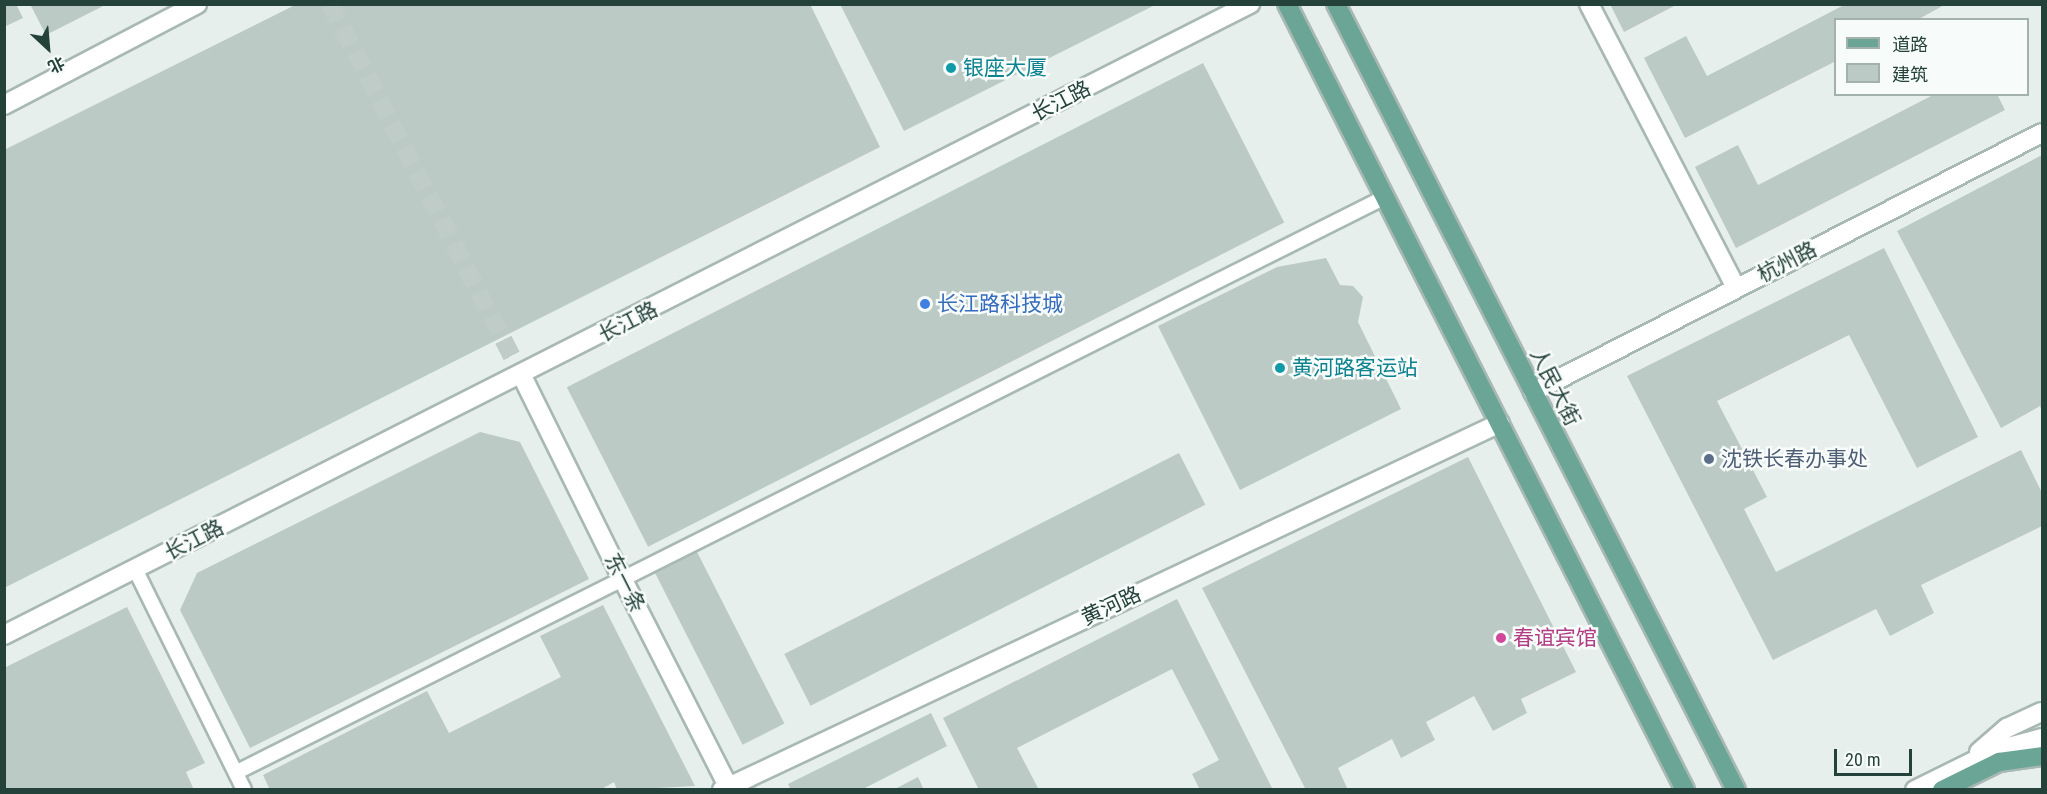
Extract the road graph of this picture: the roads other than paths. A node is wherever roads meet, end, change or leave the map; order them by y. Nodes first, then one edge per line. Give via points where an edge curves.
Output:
1 (197, 4) edge
2 (1250, 4) edge
3 (1287, 4) edge
4 (1336, 4) edge
5 (1589, 4) edge
6 (4, 105) edge
7 (2043, 133) edge
8 (1385, 197) junction
9 (1736, 288) junction
10 (522, 376) junction
11 (1533, 392) junction
12 (1500, 423) junction
13 (135, 569) junction
14 (621, 576) junction
15 (4, 635) edge
16 (2043, 712) edge
17 (2043, 738) edge
18 (2043, 756) edge
19 (1968, 763) junction
20 (237, 772) junction
21 (727, 788) edge
22 (244, 789) edge
23 (1685, 789) edge
24 (1736, 789) edge
25 (1915, 789) edge
26 (1942, 789) edge

1 - 6 street
2 - 10 street, 长江路
3 - 8 main road
4 - 11 main road, 人民大街
5 - 9 street
7 - 9 street, 杭州路
8 - 12 main road
8 - 14 lane
9 - 11 street, 杭州路
10 - 13 street, 长江路
10 - 14 street, 东一条
11 - 24 main road, 人民大街
12 - 21 street, 黄河路
12 - 23 main road
13 - 15 street, 长江路
13 - 20 lane
14 - 20 lane
14 - 21 street, 东一条
16 - 19 street via 2007,728
17 - 19 street
18 - 26 main road via 1999,762
19 - 25 street
20 - 22 lane

